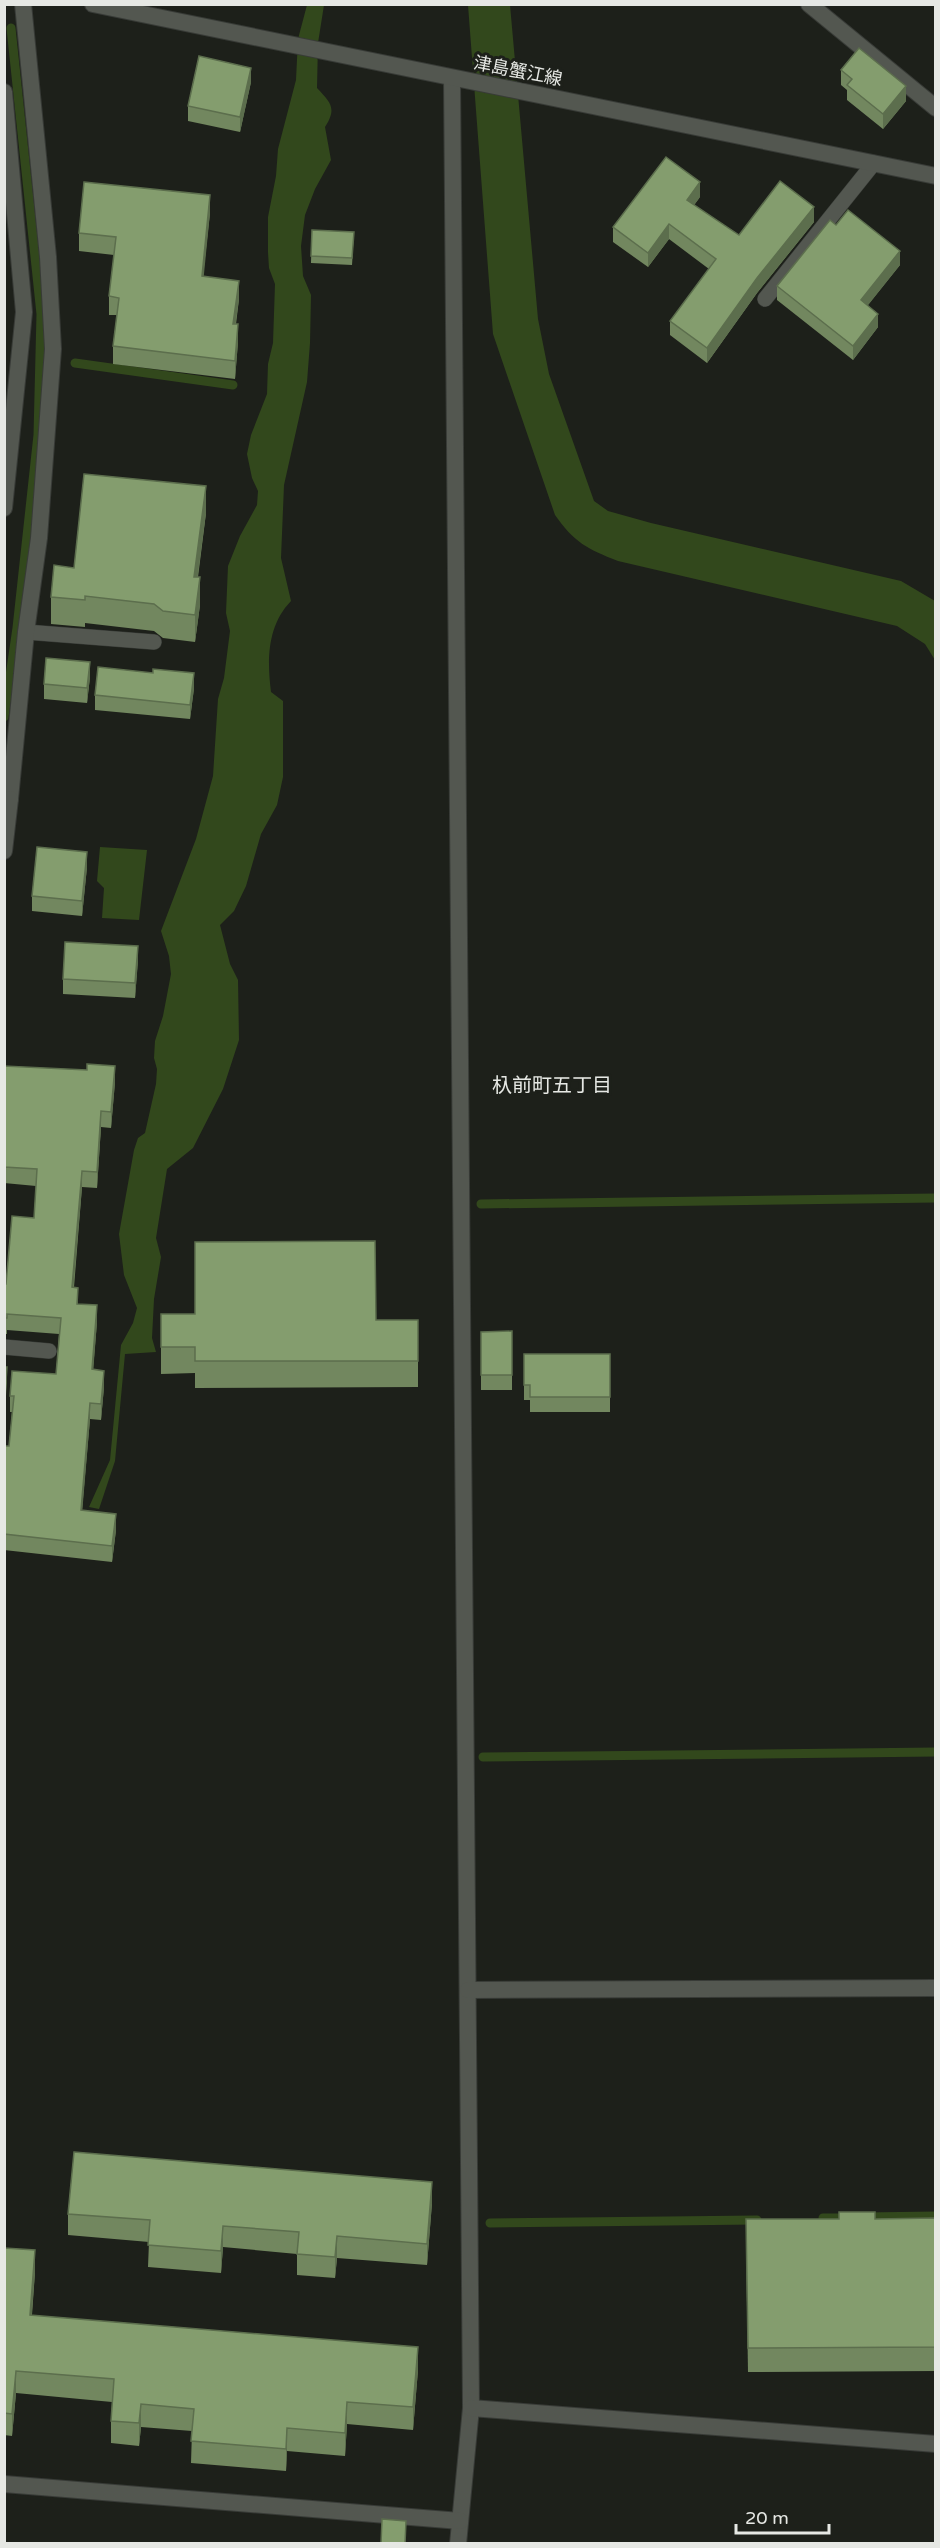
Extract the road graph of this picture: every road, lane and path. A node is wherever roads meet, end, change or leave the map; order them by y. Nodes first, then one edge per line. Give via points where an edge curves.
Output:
1 (23, 4) edge
2 (93, 4) edge
3 (809, 4) edge
4 (460, 80) junction
5 (4, 92) edge
6 (936, 108) edge
7 (874, 163) junction
8 (936, 176) edge
9 (765, 298) dead end
10 (4, 508) edge
11 (26, 632) junction
12 (154, 642) dead end
13 (7, 798) edge
14 (4, 851) edge
15 (4, 1347) edge
16 (50, 1351) dead end
17 (936, 1988) edge
18 (468, 1990) junction
19 (471, 2408) junction
20 (936, 2444) edge
21 (4, 2484) edge
22 (460, 2521) junction
23 (458, 2544) edge

1 - 11 street via 48,257 53,350 39,538
2 - 4 street, 津島蟹江線
3 - 6 street
4 - 7 street, 津島蟹江線
4 - 18 street via 457,892
5 - 10 street via 24,312
7 - 8 street, 津島蟹江線
7 - 9 lane
11 - 12 lane
11 - 13 street
13 - 14 street
15 - 16 lane
17 - 18 street
18 - 19 street
19 - 20 street
19 - 22 street
21 - 22 street
22 - 23 street

